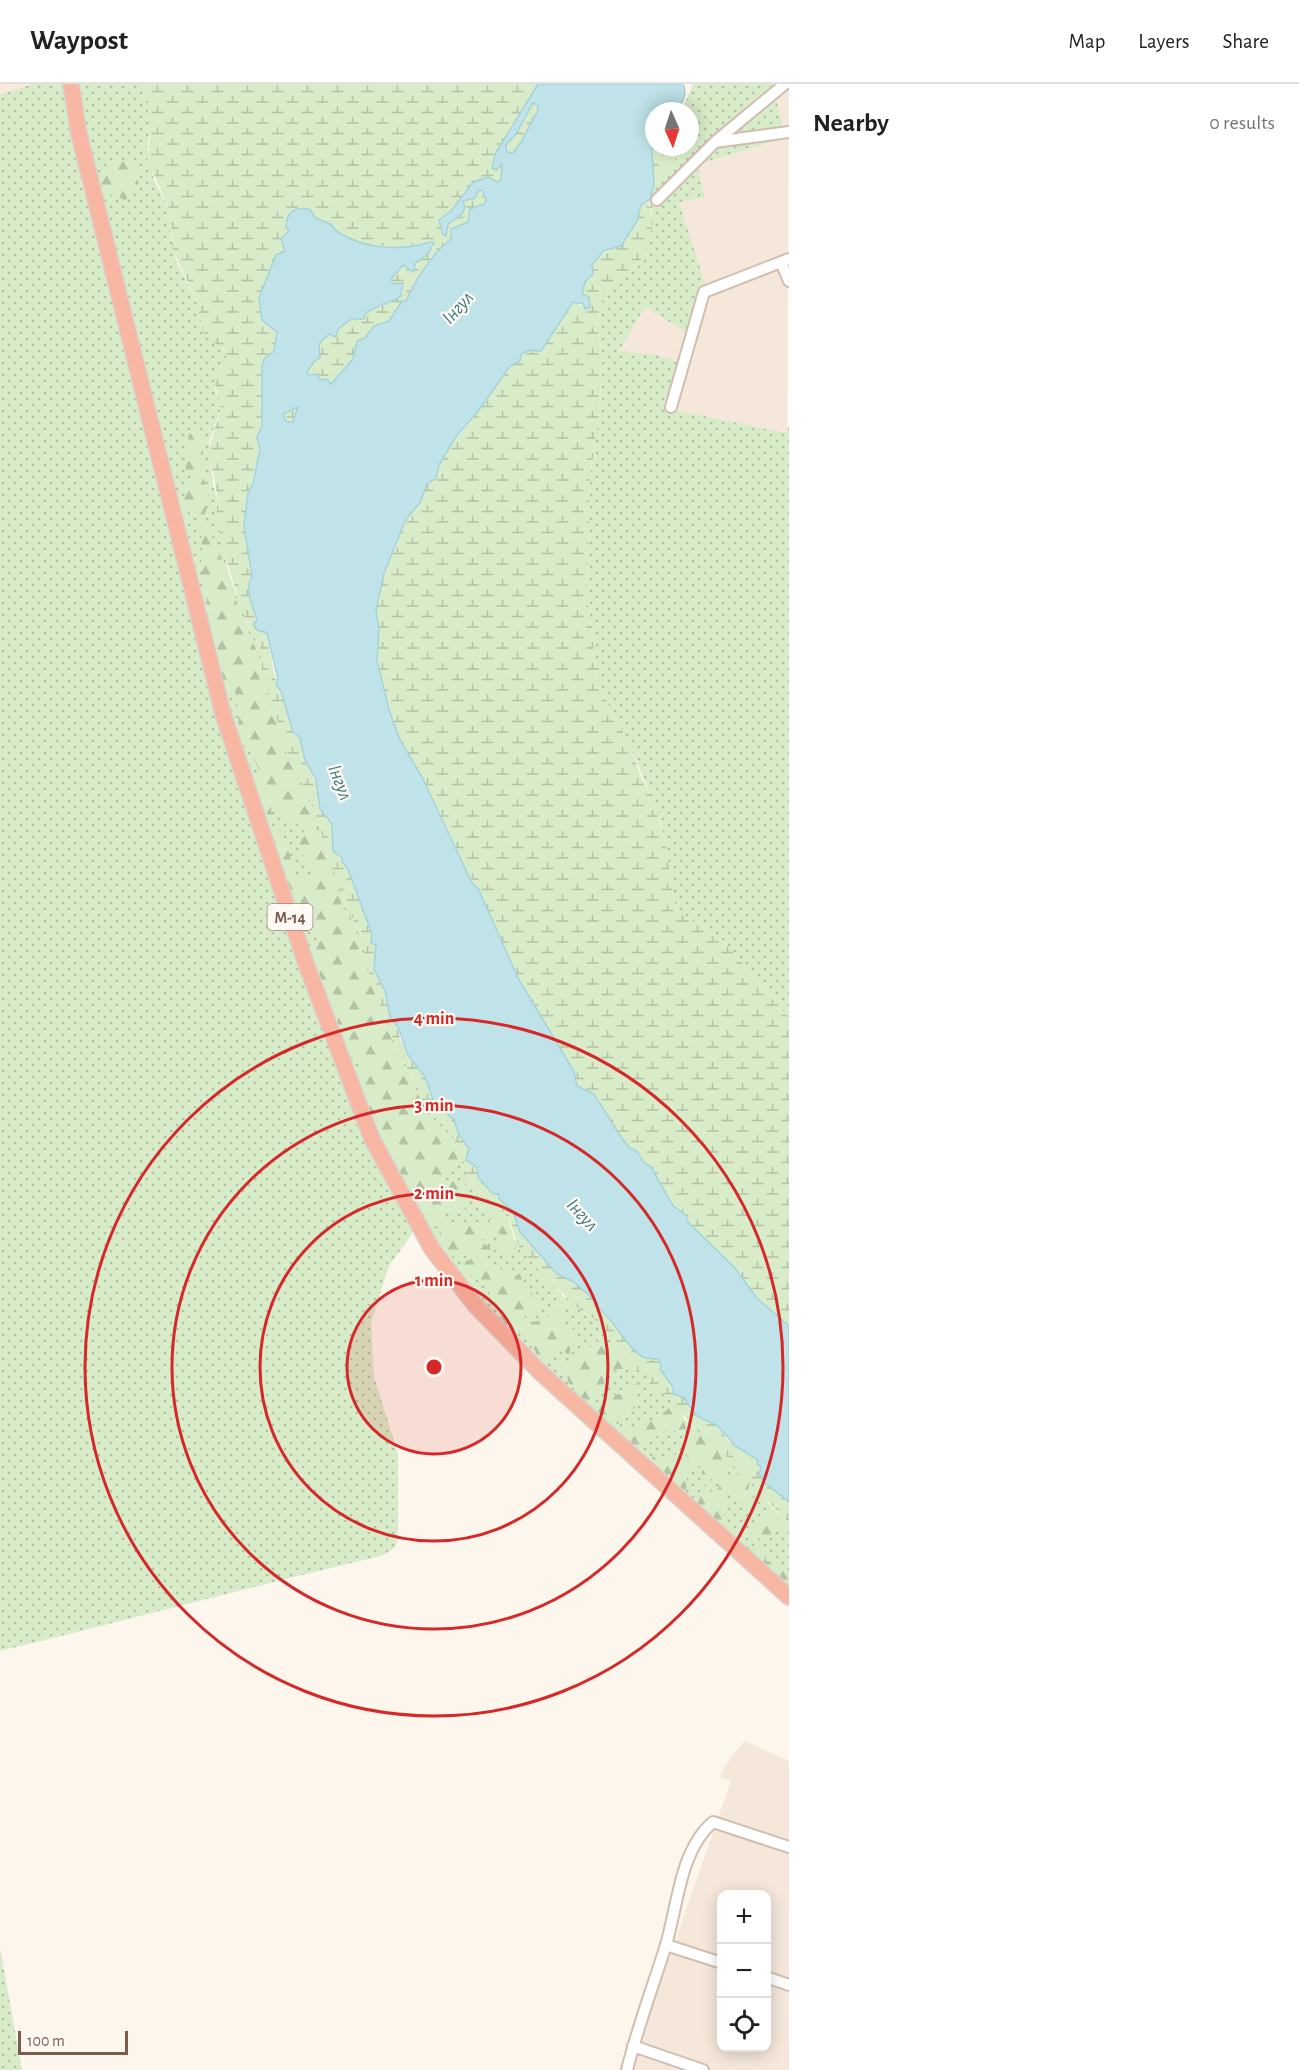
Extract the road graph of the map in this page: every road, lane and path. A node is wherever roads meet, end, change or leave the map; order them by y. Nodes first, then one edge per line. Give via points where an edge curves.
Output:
1 (71, 84) edge
2 (785, 84) edge
3 (789, 132) edge
4 (715, 141) junction
5 (657, 200) dead end
6 (785, 260) edge
7 (789, 281) edge
8 (671, 407) dead end
9 (789, 1597) edge
10 (789, 1847) edge
11 (666, 1945) junction
12 (717, 1961) edge
13 (771, 1979) edge
14 (789, 1985) edge
15 (633, 2046) junction
16 (627, 2070) edge
17 (703, 2070) edge

1 - 9 highway, М-14 via 79,134 223,714 305,961 372,1140 427,1241 475,1305 556,1387
2 - 4 street
3 - 4 street
4 - 5 street
6 - 7 street
6 - 8 street via 704,292
10 - 11 street via 713,1822 698,1837 683,1876
11 - 12 street
11 - 15 street
13 - 14 street
15 - 16 street
15 - 17 street

